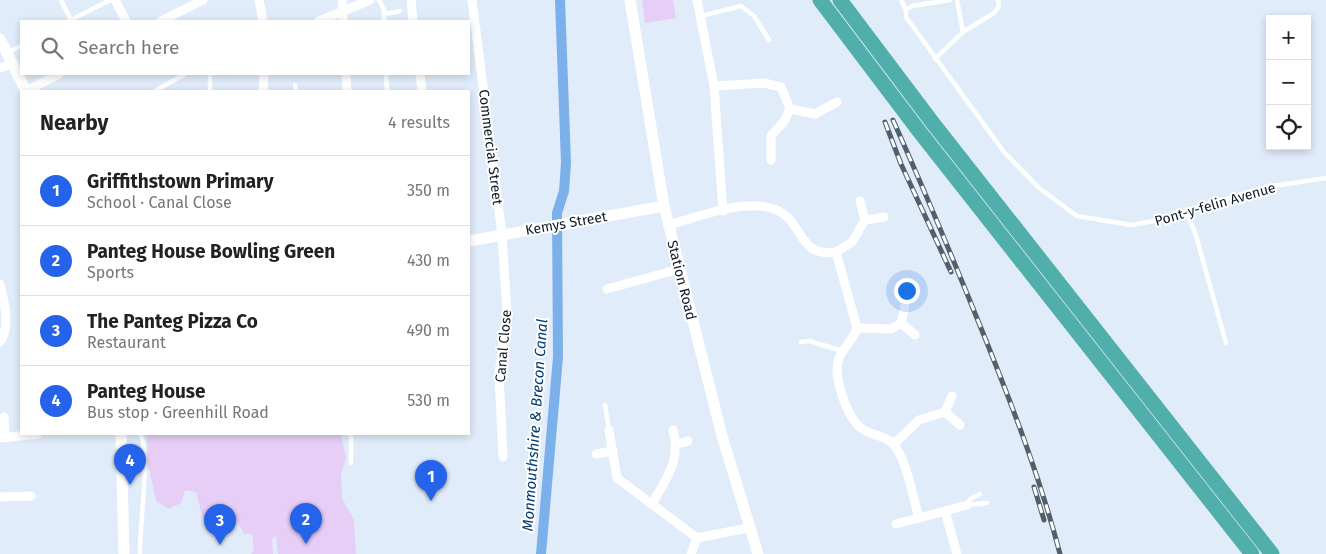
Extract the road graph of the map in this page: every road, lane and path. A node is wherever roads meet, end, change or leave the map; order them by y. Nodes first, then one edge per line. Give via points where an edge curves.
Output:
1 (60, 0) edge
2 (110, 0) edge
3 (115, 0) edge
4 (203, 0) edge
5 (259, 0) edge
6 (342, 0) edge
7 (370, 0) edge
8 (379, 0) edge
9 (411, 0) edge
10 (472, 0) edge
11 (630, 0) edge
12 (697, 0) edge
13 (738, 0) edge
14 (820, 0) edge
15 (840, 0) edge
16 (901, 0) edge
17 (950, 0) edge
18 (957, 0) edge
19 (998, 0) edge
20 (741, 6) junction
21 (906, 10) junction
22 (400, 11) dead end
23 (384, 14) junction
24 (701, 16) junction
25 (342, 17) edge
26 (70, 20) edge
27 (72, 20) edge
28 (125, 20) edge
29 (163, 20) edge
30 (263, 20) edge
31 (325, 20) edge
32 (384, 20) edge
33 (413, 20) edge
34 (963, 32) junction
35 (0, 39) edge
36 (769, 40) dead end
37 (20, 47) edge
38 (935, 59) junction
39 (6, 62) edge
40 (58, 75) edge
41 (183, 75) edge
42 (210, 75) edge
43 (264, 75) edge
44 (346, 75) edge
45 (386, 75) edge
46 (420, 75) edge
47 (295, 85) dead end
48 (714, 86) junction
49 (25, 90) edge
50 (28, 90) edge
51 (158, 90) edge
52 (210, 90) edge
53 (264, 90) edge
54 (296, 90) edge
55 (347, 90) edge
56 (387, 90) edge
57 (422, 90) edge
58 (837, 102) dead end
59 (790, 109) junction
60 (771, 160) dead end
61 (1326, 178) edge
62 (860, 200) dead end
63 (664, 206) junction
64 (723, 211) junction
65 (1186, 212) junction
66 (884, 217) dead end
67 (865, 220) junction
68 (668, 224) junction
69 (502, 234) junction
70 (470, 241) edge
71 (836, 252) junction
72 (679, 269) junction
73 (0, 284) edge
74 (606, 289) dead end
75 (905, 306) dead end
76 (902, 323) junction
77 (857, 328) junction
78 (915, 335) dead end
79 (0, 342) edge
80 (800, 342) dead end
81 (1226, 343) dead end
82 (844, 352) junction
83 (952, 396) dead end
84 (605, 405) dead end
85 (945, 412) junction
86 (4, 417) dead end
87 (960, 424) dead end
88 (609, 430) joint
89 (673, 430) dead end
90 (26, 435) edge
91 (122, 435) edge
92 (140, 435) edge
93 (351, 435) edge
94 (3, 437) edge
95 (688, 441) dead end
96 (676, 444) junction
97 (894, 444) junction
98 (612, 451) junction
99 (596, 454) dead end
100 (503, 457) dead end
101 (351, 463) dead end
102 (980, 494) dead end
103 (31, 496) dead end
104 (0, 497) edge
105 (988, 503) dead end
106 (652, 504) junction
107 (966, 505) junction
108 (945, 511) junction
109 (919, 518) junction
110 (896, 524) dead end
111 (748, 528) junction
112 (697, 538) junction
113 (124, 554) edge
114 (140, 554) edge
115 (691, 554) edge
116 (758, 554) edge
117 (957, 554) edge
118 (1252, 554) edge
119 (1272, 554) edge

1 - 26 lane
2 - 27 lane
3 - 28 street
4 - 29 street
5 - 30 street
6 - 25 street
7 - 25 street
8 - 23 lane
9 - 33 street
10 - 69 street, Commercial Street
11 - 63 street, Station Road
12 - 24 street
13 - 20 lane
14 - 118 highway
15 - 119 highway via 926,115
16 - 21 lane, Pont-y-felin Avenue
17 - 21 lane via 912,6
18 - 34 lane
19 - 34 lane via 999,6 994,13
20 - 24 lane
20 - 36 lane via 754,16
21 - 38 lane, Pont-y-felin Avenue via 911,26
22 - 23 lane
23 - 32 lane
24 - 48 street
25 - 31 street
34 - 38 lane
35 - 39 street
37 - 39 lane
38 - 65 lane, Pont-y-felin Avenue via 1004,152 1039,188 1077,216 1132,225
39 - 49 street
40 - 50 street
41 - 51 lane
42 - 52 lane
43 - 53 street
44 - 55 street
45 - 56 lane
46 - 57 street
47 - 54 lane
48 - 59 street via 774,83 781,87
48 - 64 street
58 - 59 street via 815,114
59 - 60 street via 785,120 770,136
61 - 65 lane, Pont-y-felin Avenue via 1267,187
62 - 67 street
63 - 68 street, Station Road
63 - 69 street, Kemys Street
64 - 68 street
64 - 71 street via 745,206 775,209 793,223 801,238 814,251
65 - 81 lane via 1195,232
66 - 67 street
67 - 71 street via 852,242
68 - 72 street, Station Road
69 - 70 street, Kemys Street
69 - 100 street, Canal Close via 508,313 499,375
71 - 77 street
72 - 74 street
72 - 111 street, Station Road
73 - 79 street via 6,328
75 - 76 street
76 - 77 street via 891,329
76 - 78 street
77 - 82 street
80 - 82 lane via 810,341
82 - 97 street via 837,366 848,411 862,429
83 - 85 street
84 - 88 lane
85 - 87 street
85 - 97 street via 919,420
86 - 94 street
88 - 98 street
89 - 96 street
90 - 94 street
91 - 113 street
92 - 114 lane via 144,442 144,469
93 - 101 lane
95 - 96 street
96 - 106 street via 675,464
97 - 109 street
98 - 99 street
98 - 106 street via 617,478
102 - 107 lane
103 - 104 street
105 - 107 lane
106 - 112 street
107 - 108 street
108 - 109 street
108 - 117 street
109 - 110 street
111 - 112 street
111 - 116 street, Station Road
112 - 115 street

